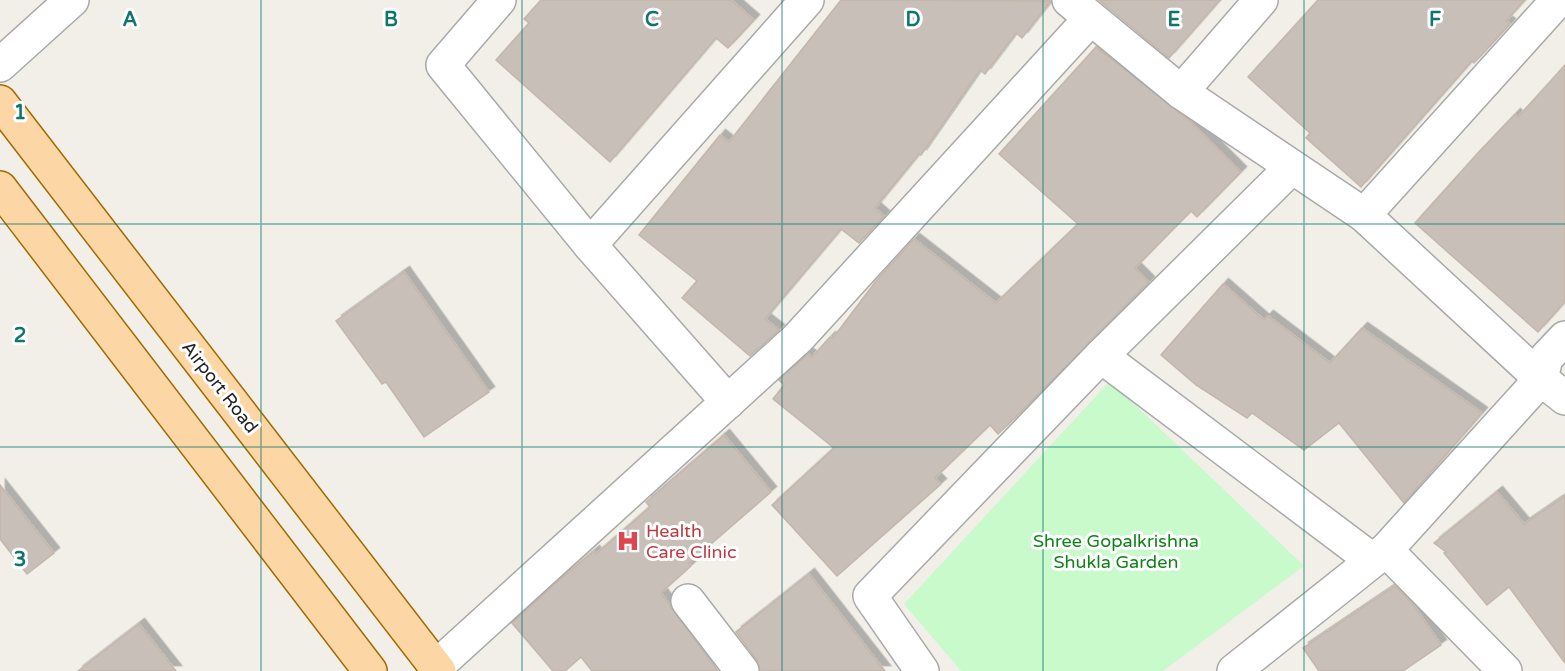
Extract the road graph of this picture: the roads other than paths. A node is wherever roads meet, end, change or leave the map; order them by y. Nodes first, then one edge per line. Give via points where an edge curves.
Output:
1 (72, 0) edge
2 (499, 0) edge
3 (807, 0) edge
4 (1261, 0) edge
5 (1558, 0) edge
6 (1080, 9) edge
7 (0, 65) edge
8 (1181, 92) junction
9 (0, 102) edge
10 (1291, 168) junction
11 (0, 188) edge
12 (1364, 215) junction
13 (590, 245) junction
14 (1565, 338) edge
15 (1101, 356) junction
16 (1553, 389) edge
17 (728, 402) junction
18 (1379, 555) junction
19 (688, 601) dead end
20 (1494, 668) edge
21 (437, 669) edge
22 (370, 671) edge
23 (742, 671) edge
24 (922, 671) edge
25 (1234, 671) edge

1 - 7 street
2 - 13 street via 443,65
3 - 13 street
4 - 8 street
5 - 12 street
6 - 8 street
6 - 17 street via 798,338
8 - 10 street
9 - 21 main road, Airport Road
10 - 12 street
10 - 15 street
11 - 22 main road
12 - 16 street
13 - 17 street
14 - 16 street via 1546,358
15 - 18 street
15 - 24 street via 870,596
16 - 18 street
17 - 21 street
18 - 20 street
18 - 25 street
19 - 23 street

